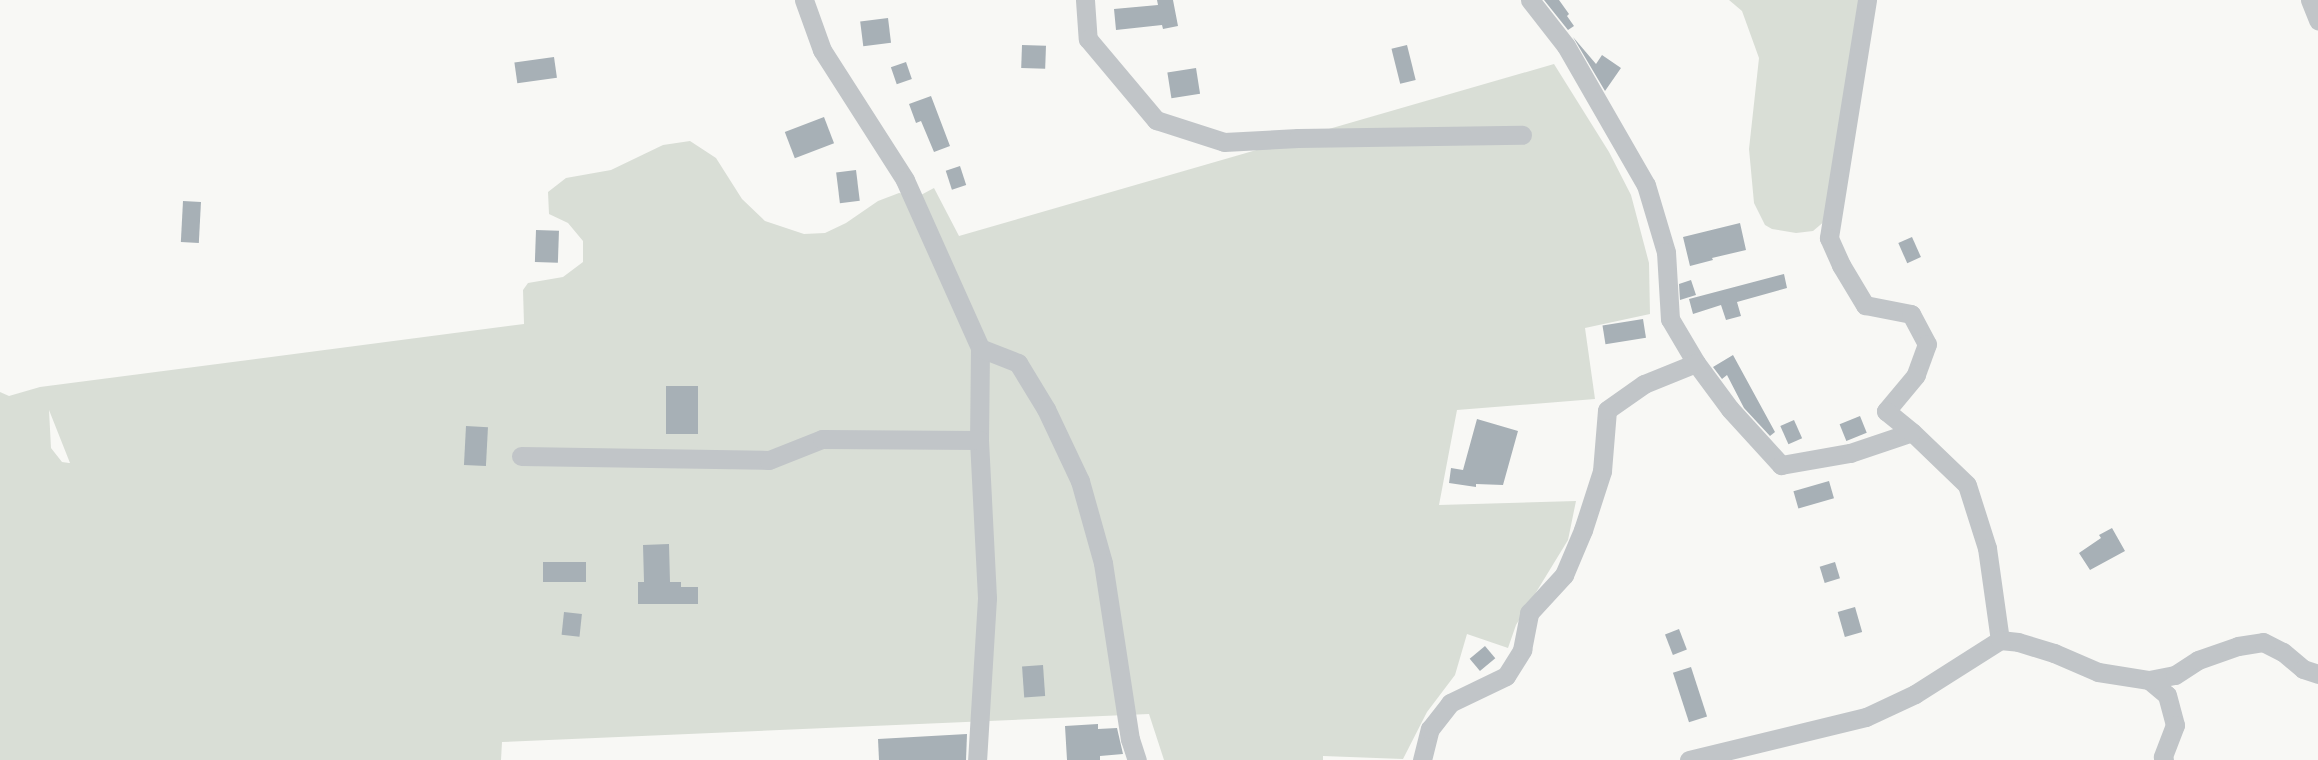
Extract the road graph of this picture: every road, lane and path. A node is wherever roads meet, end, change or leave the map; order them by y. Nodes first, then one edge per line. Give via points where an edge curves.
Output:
1 (804, 0) edge
2 (1084, 0) edge
3 (1530, 0) edge
4 (1867, 0) edge
5 (2310, 0) edge
6 (2318, 20) edge
7 (1522, 135) dead end
8 (980, 348) junction
9 (1696, 363) junction
10 (1912, 432) junction
11 (979, 440) junction
12 (521, 456) dead end
13 (2000, 640) junction
14 (2318, 674) edge
15 (2149, 680) junction
16 (977, 760) edge
17 (1137, 760) edge
18 (1422, 760) edge
19 (1689, 760) edge
20 (2164, 760) edge

1 - 8 street via 822,50 905,180
2 - 7 street via 1088,40 1156,120 1224,142
3 - 9 street via 1566,46 1646,185 1666,252 1670,318
4 - 10 street via 1828,238 1865,305 1911,314 1927,344 1916,375 1886,411
5 - 6 street
8 - 11 street
8 - 17 street via 1018,363 1046,409 1080,481 1103,564 1130,739
9 - 10 street via 1730,409 1780,465 1850,452
9 - 18 street via 1644,384 1607,410 1602,471 1564,575 1529,613 1522,650 1506,676 1450,704 1430,729
10 - 13 street via 1967,485 1987,548
11 - 12 street via 822,439 769,460
11 - 16 street via 987,598
13 - 15 street via 2054,653 2098,672
13 - 19 street via 1915,694 1866,717
14 - 15 street via 2303,669 2283,652 2263,642 2238,646 2198,660 2175,675
15 - 20 street via 2168,695 2175,725

